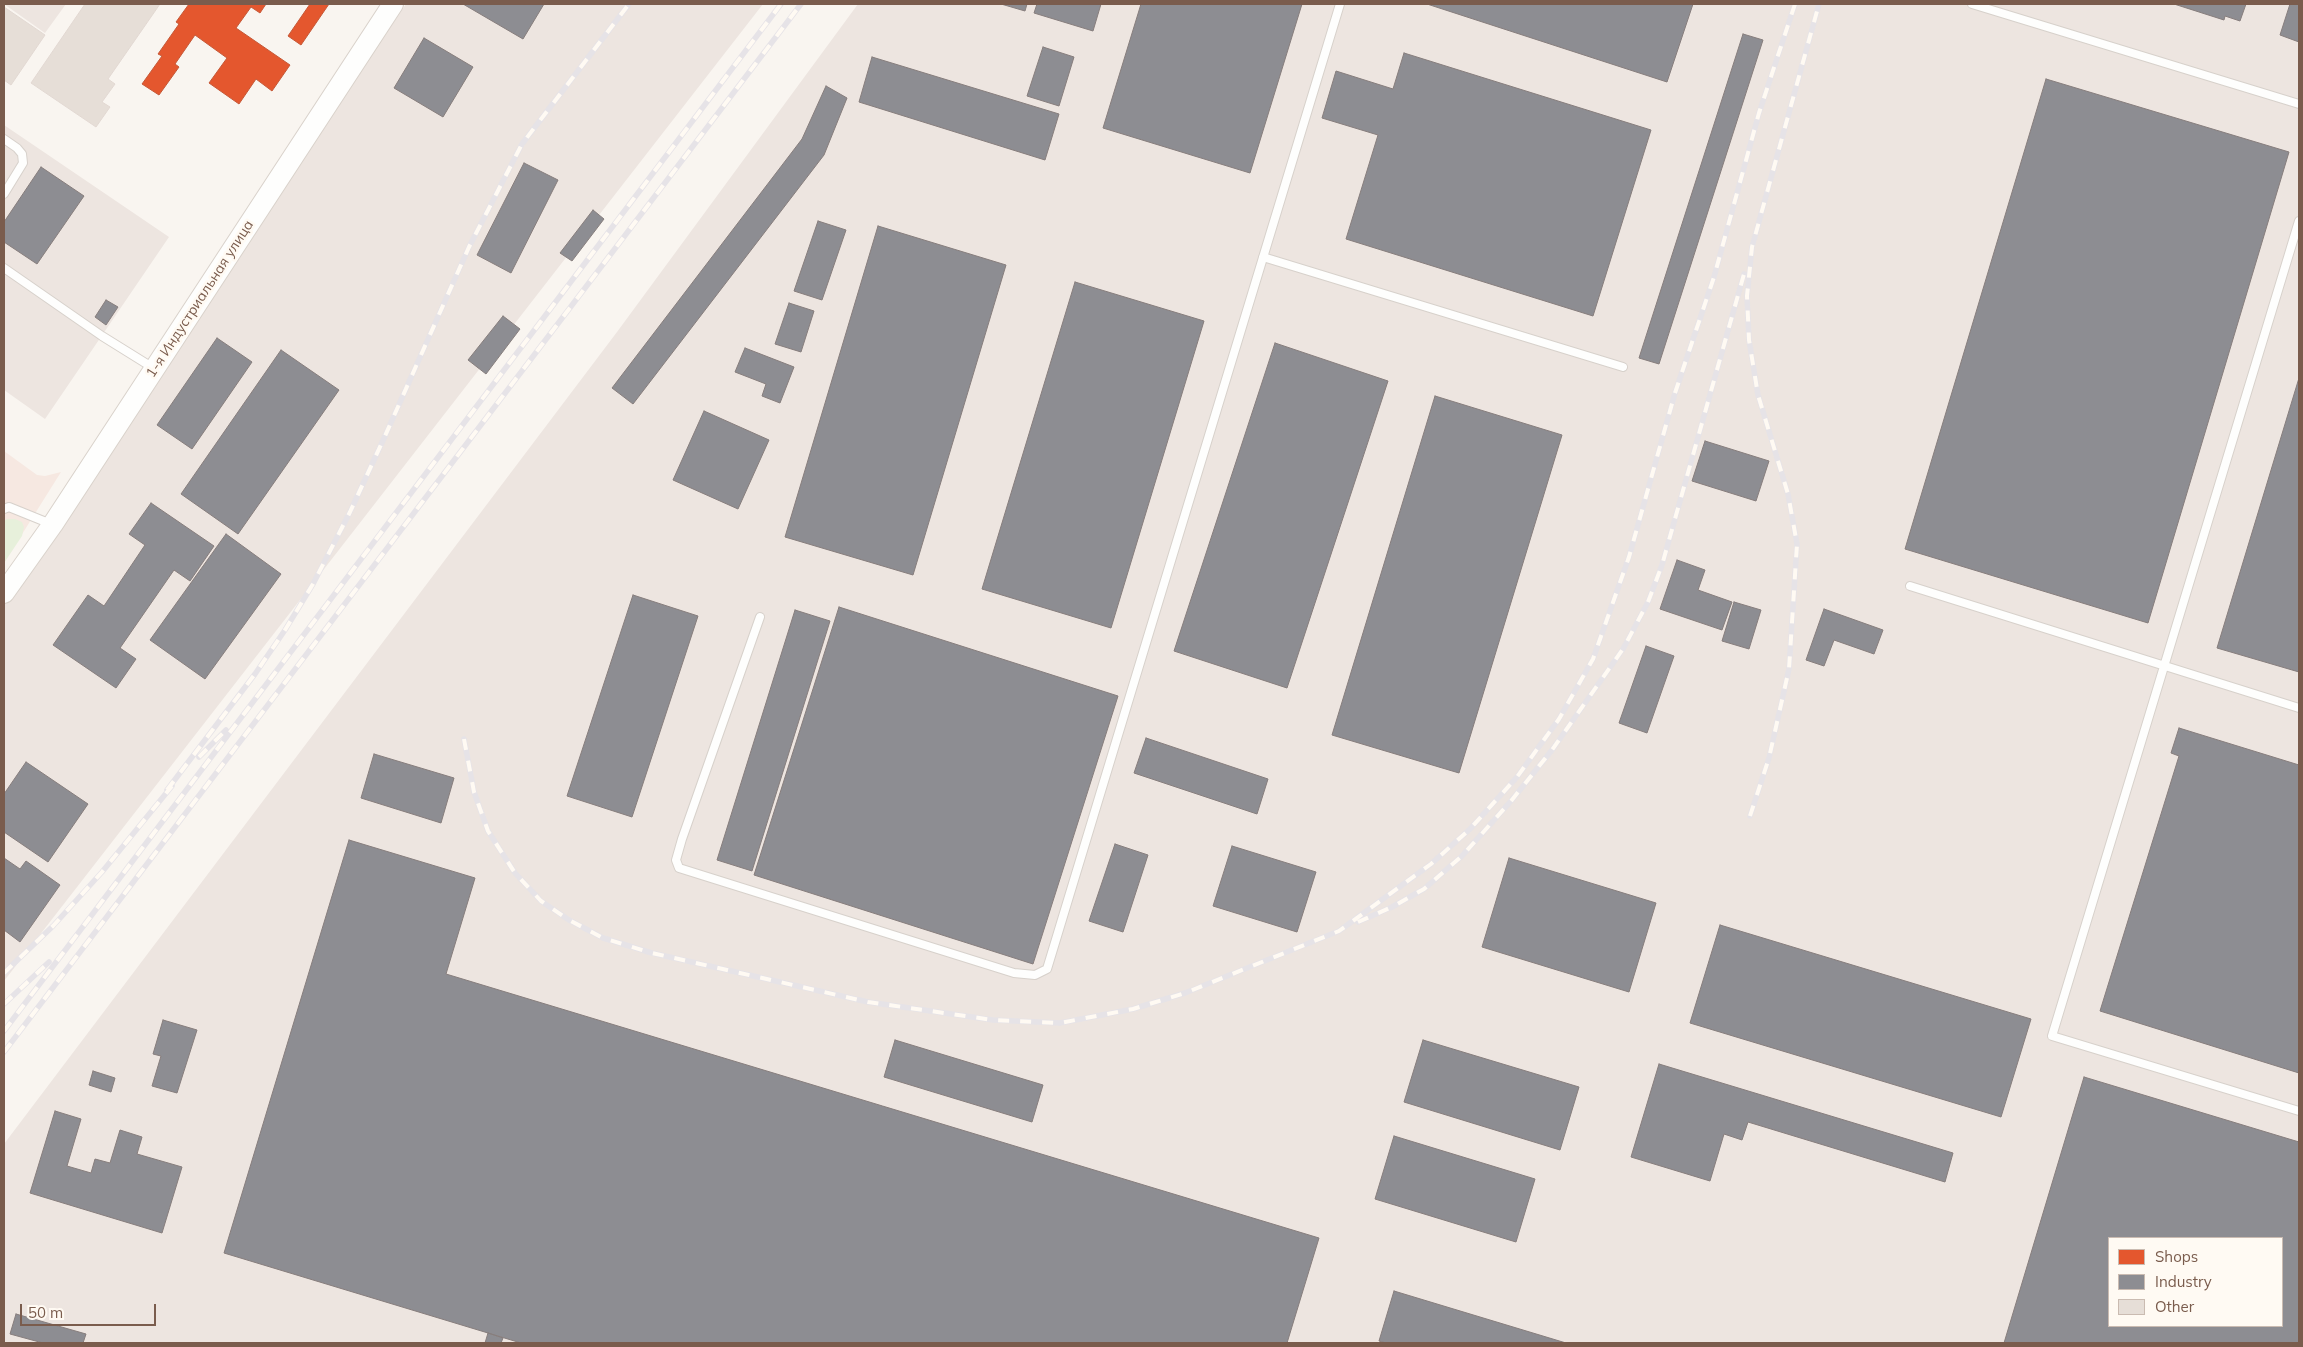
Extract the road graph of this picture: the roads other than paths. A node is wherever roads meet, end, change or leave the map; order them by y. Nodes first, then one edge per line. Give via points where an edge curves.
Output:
1 (393, 4) edge
2 (1340, 4) edge
3 (1972, 4) edge
4 (2299, 104) edge
5 (4, 139) edge
6 (4, 194) edge
7 (2299, 221) edge
8 (1263, 257) junction
9 (4, 268) edge
10 (1623, 367) dead end
11 (154, 369) junction
12 (4, 509) edge
13 (53, 524) junction
14 (1910, 586) dead end
15 (4, 593) edge
16 (760, 617) dead end
17 (2164, 666) junction
18 (2299, 708) edge
19 (2299, 1111) edge

1 - 11 main road, 1-я Индустриальная улица
2 - 8 lane
3 - 4 lane
5 - 6 lane via 22,154 23,163
7 - 17 lane
8 - 10 lane
8 - 16 lane via 1046,969 1035,975 1014,973 679,868 676,860 682,839
9 - 11 lane
11 - 13 main road, 1-я Индустриальная улица
12 - 13 lane via 9,507
13 - 15 main road, 1-я Индустриальная улица
14 - 17 lane
17 - 18 lane
17 - 19 lane via 2052,1036

